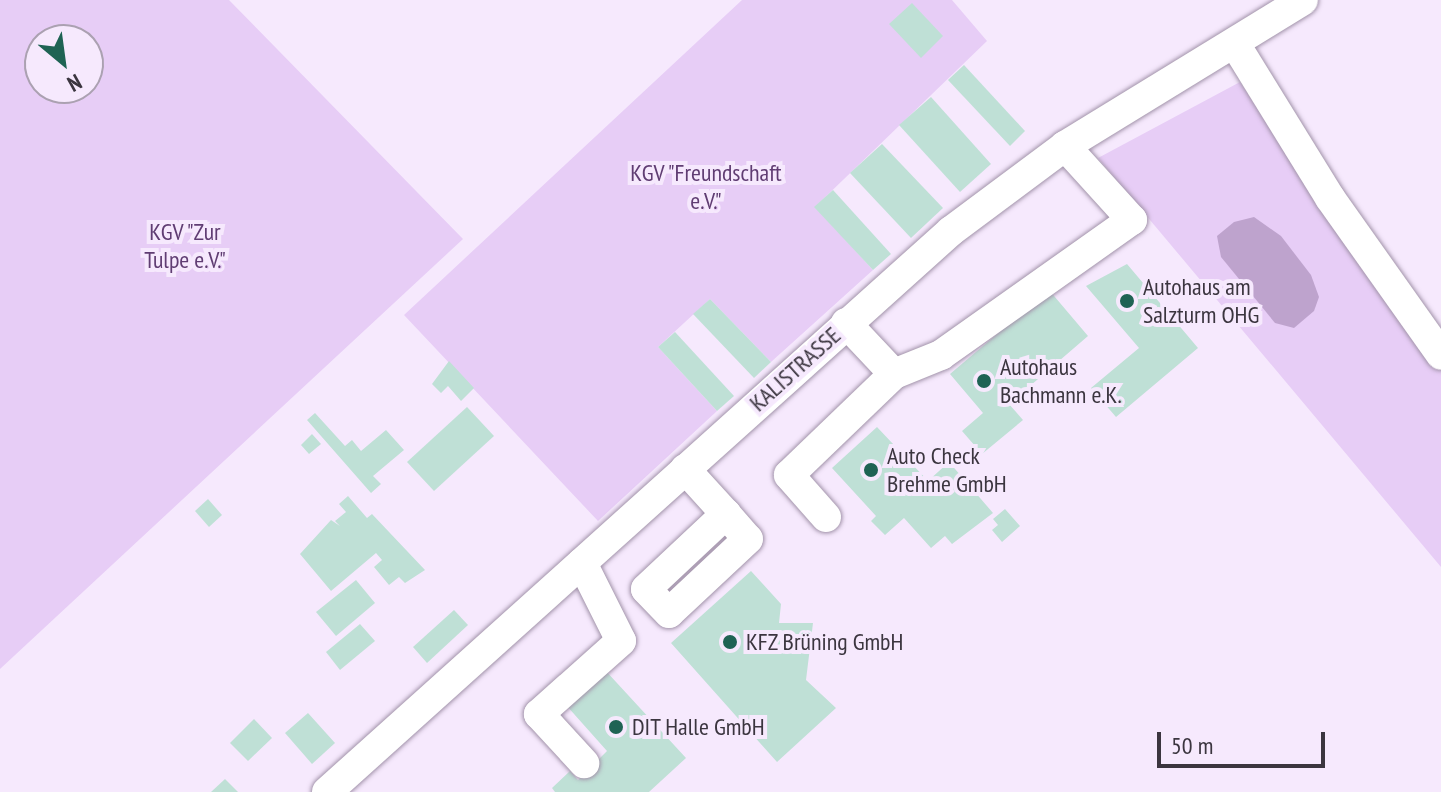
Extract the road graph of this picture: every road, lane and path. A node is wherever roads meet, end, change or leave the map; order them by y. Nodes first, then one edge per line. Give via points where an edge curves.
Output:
1 (1303, 0) edge
2 (1235, 44) junction
3 (1065, 146) junction
4 (846, 323) junction
5 (1441, 355) edge
6 (894, 374) junction
7 (685, 469) junction
8 (726, 514) dead end
9 (826, 517) dead end
10 (582, 563) junction
11 (584, 763) dead end
12 (327, 792) edge

1 - 2 street, KALISTRASSE
2 - 3 street, KALISTRASSE
2 - 5 street via 1330,198
3 - 4 street, KALISTRASSE via 951,231
3 - 6 street via 1132,220 941,355
4 - 6 street
4 - 7 street, KALISTRASSE
6 - 9 street via 789,475
7 - 8 street
7 - 10 street, KALISTRASSE
10 - 11 street via 621,641 539,714
10 - 12 street, KALISTRASSE

